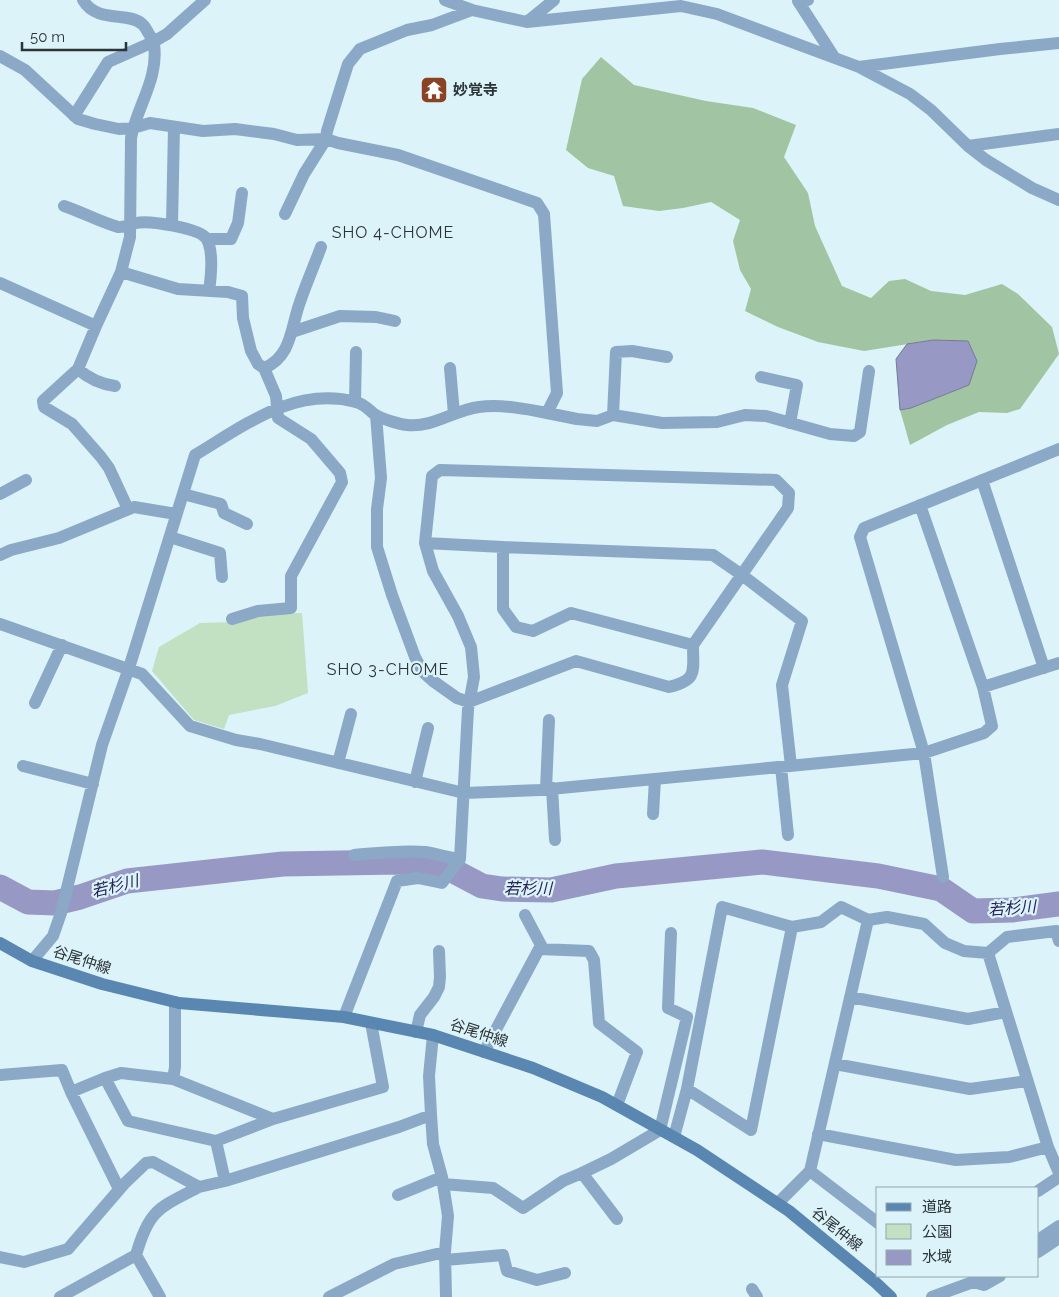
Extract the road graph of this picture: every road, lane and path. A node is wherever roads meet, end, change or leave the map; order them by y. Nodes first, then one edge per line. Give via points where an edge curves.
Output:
1 (83, 0) edge
2 (205, 0) edge
3 (445, 0) edge
4 (554, 0) edge
5 (808, 0) edge
6 (472, 10) junction
7 (527, 22) junction
8 (154, 42) junction
9 (1059, 43) edge
10 (0, 56) edge
11 (834, 57) junction
12 (859, 68) junction
13 (74, 116) junction
14 (174, 127) junction
15 (133, 128) junction
16 (1059, 134) edge
17 (326, 139) junction
18 (968, 146) junction
19 (242, 193) dead end
20 (1059, 200) edge
21 (64, 206) dead end
22 (285, 214) dead end
23 (130, 225) junction
24 (172, 225) junction
25 (207, 239) junction
26 (321, 247) dead end
27 (121, 272) junction
28 (0, 283) edge
29 (209, 291) junction
30 (395, 321) dead end
31 (96, 326) junction
32 (292, 332) junction
33 (356, 352) dead end
34 (667, 357) dead end
35 (264, 368) junction
36 (450, 368) dead end
37 (78, 369) junction
38 (869, 372) dead end
39 (761, 377) dead end
40 (115, 386) dead end
41 (355, 402) junction
42 (277, 408) junction
43 (547, 413) junction
44 (454, 414) junction
45 (376, 415) junction
46 (613, 415) junction
47 (790, 423) junction
48 (1059, 449) edge
49 (26, 480) dead end
50 (982, 480) junction
51 (0, 494) edge
52 (183, 494) junction
53 (920, 505) junction
54 (128, 509) junction
55 (176, 514) junction
56 (247, 524) dead end
57 (170, 537) junction
58 (425, 543) junction
59 (503, 547) junction
60 (0, 555) edge
61 (742, 575) junction
62 (222, 577) dead end
63 (232, 619) dead end
64 (0, 624) edge
65 (62, 645) junction
66 (693, 645) junction
67 (1059, 663) edge
68 (129, 668) junction
69 (1044, 668) junction
70 (983, 687) junction
71 (469, 702) junction
72 (35, 703) dead end
73 (351, 714) dead end
74 (549, 720) dead end
75 (428, 728) dead end
76 (924, 754) junction
77 (338, 763) junction
78 (23, 766) dead end
79 (786, 767) junction
80 (656, 779) junction
81 (415, 782) junction
82 (93, 784) junction
83 (549, 789) junction
84 (464, 794) junction
85 (653, 814) dead end
86 (788, 835) dead end
87 (555, 840) dead end
88 (354, 855) dead end
89 (460, 859) junction
90 (942, 877) dead end
91 (525, 915) dead end
92 (868, 920) junction
93 (792, 927) junction
94 (671, 933) dead end
95 (1058, 934) edge
96 (0, 943) edge
97 (544, 949) junction
98 (439, 951) dead end
99 (988, 953) junction
100 (32, 961) junction
101 (850, 998) junction
102 (175, 1002) junction
103 (1006, 1012) junction
104 (344, 1017) junction
105 (371, 1022) junction
106 (416, 1032) junction
107 (433, 1035) junction
108 (484, 1052) junction
109 (835, 1064) junction
110 (0, 1075) edge
111 (105, 1078) junction
112 (173, 1079) junction
113 (1027, 1081) junction
114 (687, 1089) junction
115 (71, 1092) junction
116 (617, 1105) junction
117 (431, 1115) junction
118 (273, 1119) junction
119 (660, 1130) junction
120 (818, 1134) junction
121 (674, 1137) junction
122 (216, 1141) junction
123 (1048, 1147) junction
124 (810, 1171) junction
125 (582, 1173) junction
126 (1059, 1175) edge
127 (225, 1181) junction
128 (442, 1181) junction
129 (199, 1187) junction
130 (119, 1189) junction
131 (1039, 1190) edge
132 (398, 1194) dead end
133 (778, 1204) junction
134 (617, 1219) dead end
135 (876, 1221) edge
136 (1059, 1226) edge
137 (1059, 1238) edge
138 (1039, 1239) edge
139 (1039, 1251) edge
140 (136, 1255) junction
141 (445, 1256) junction
142 (0, 1258) edge
143 (565, 1273) dead end
144 (998, 1277) edge
145 (978, 1279) edge
146 (60, 1297) edge
147 (160, 1297) edge
148 (329, 1297) edge
149 (446, 1297) edge
150 (891, 1297) edge
151 (932, 1297) edge

1 - 8 street via 87,6 106,16 132,19 142,24
2 - 8 street via 168,34
3 - 6 street
4 - 7 street
5 - 11 street via 798,1
6 - 7 street
6 - 17 street via 360,49 348,64
7 - 11 street via 681,6 717,14
8 - 13 street via 108,62
8 - 15 street via 155,62 148,91
9 - 12 street
10 - 13 street via 25,70
11 - 12 street
12 - 18 street via 910,94
13 - 15 street via 118,129
14 - 15 street via 150,123
14 - 17 street via 203,131 236,128 296,140
14 - 24 street
15 - 23 street
16 - 18 street
17 - 22 street via 304,174
17 - 43 street via 398,155 537,203 544,214 557,393
18 - 20 street via 1011,176
19 - 25 street via 238,223 231,239
21 - 23 street via 120,227
23 - 24 street via 137,222
23 - 27 street
24 - 25 street via 200,233
25 - 29 street via 212,267
26 - 32 street
27 - 29 street via 178,289
27 - 31 street
28 - 31 street
29 - 35 street via 242,296 243,318 251,351
30 - 32 street via 340,316
31 - 37 street
32 - 35 street via 281,356
33 - 41 street
34 - 46 street via 632,351 616,352
35 - 42 street via 276,396
36 - 44 street
37 - 40 street via 105,385
37 - 54 street via 43,401 44,407 72,424 101,457
38 - 47 street via 860,432 854,436 830,434
39 - 47 street via 797,385
41 - 42 street via 327,397 305,399
41 - 45 street
42 - 52 street via 195,455
42 - 63 street via 278,418 311,439 340,473 342,482 291,576 291,608 258,611
43 - 44 street via 524,408 480,407
43 - 46 street via 597,421
44 - 45 street via 432,424 406,425
45 - 71 street via 381,478 377,547 389,587 423,672 457,698
46 - 47 street via 662,423 716,422 745,415 766,416
48 - 50 street
49 - 51 street
50 - 53 street
50 - 69 street
52 - 55 street
52 - 56 street via 221,504 224,513
53 - 70 street
53 - 76 street via 864,528 860,537
54 - 55 street via 134,507
54 - 60 street via 59,538
55 - 57 street
57 - 62 street via 220,553
57 - 68 street
58 - 59 street
58 - 61 street via 432,476 440,470 776,480 789,493 788,508
58 - 71 street via 433,570 471,647 474,677
59 - 61 street via 712,555
59 - 66 street via 503,609 516,627 533,631 571,613
61 - 66 street
61 - 79 street via 802,621 782,685
64 - 65 street
65 - 68 street
65 - 72 street
66 - 71 street via 691,678 683,684 669,687 576,661
67 - 69 street
68 - 77 street via 142,674 190,726
68 - 82 street via 102,745
69 - 70 street
70 - 76 street via 992,726 984,733
71 - 84 street
73 - 77 street
74 - 83 street
75 - 81 street
76 - 79 street
76 - 90 street
77 - 81 street
78 - 82 street
79 - 80 street
79 - 86 street
80 - 83 street
80 - 85 street
81 - 84 street
82 - 100 street via 61,912 52,936
83 - 84 street
83 - 87 street
84 - 89 street
88 - 89 street via 422,852
89 - 104 street via 442,883 418,878 397,881
91 - 97 street
92 - 93 street via 841,907 821,922
92 - 99 street via 887,918 924,924 945,943 964,951
92 - 101 street
93 - 114 street via 722,907
93 - 114 street via 751,1130
94 - 119 street via 668,1008 687,1017
95 - 99 street via 1007,937
96 - 100 main road, 谷尾仲線
97 - 108 street via 539,949
97 - 116 street via 589,951 594,960 599,1023 637,1052
98 - 106 street via 439,987 420,1015
99 - 103 street
100 - 102 main road, 谷尾仲線 via 102,984
101 - 103 street via 968,1020
101 - 109 street
102 - 104 main road, 谷尾仲線
102 - 112 street
103 - 113 street
104 - 105 main road, 谷尾仲線
105 - 106 main road, 谷尾仲線
105 - 118 street via 383,1087
106 - 107 main road, 谷尾仲線
107 - 108 main road, 谷尾仲線
107 - 117 street via 429,1076
108 - 116 main road, 谷尾仲線 via 533,1068
109 - 113 street via 970,1089
109 - 120 street
110 - 115 street via 62,1070
111 - 112 street via 121,1073
111 - 115 street
111 - 122 street via 128,1121
112 - 118 street
113 - 123 street
114 - 121 street
115 - 130 street
116 - 119 main road, 谷尾仲線
117 - 127 street
117 - 128 street via 433,1144
118 - 122 street
119 - 121 main road, 谷尾仲線
119 - 125 street
120 - 123 street via 956,1160 1009,1157
120 - 124 street
121 - 133 main road, 谷尾仲線
122 - 127 street
123 - 126 street
124 - 133 street
124 - 135 street
125 - 128 street via 563,1181 523,1208 493,1188
125 - 134 street
126 - 131 street
127 - 129 street
128 - 132 street
128 - 141 street via 448,1216
129 - 130 street via 153,1162 146,1163
129 - 140 street via 162,1206 142,1232
130 - 142 street via 68,1249 24,1262
133 - 150 main road, 谷尾仲線
136 - 138 street
137 - 139 street
140 - 146 street
140 - 147 street
141 - 143 street via 503,1255 507,1271 537,1280
141 - 148 street via 394,1264
141 - 149 street
144 - 145 street via 984,1285
145 - 151 street

